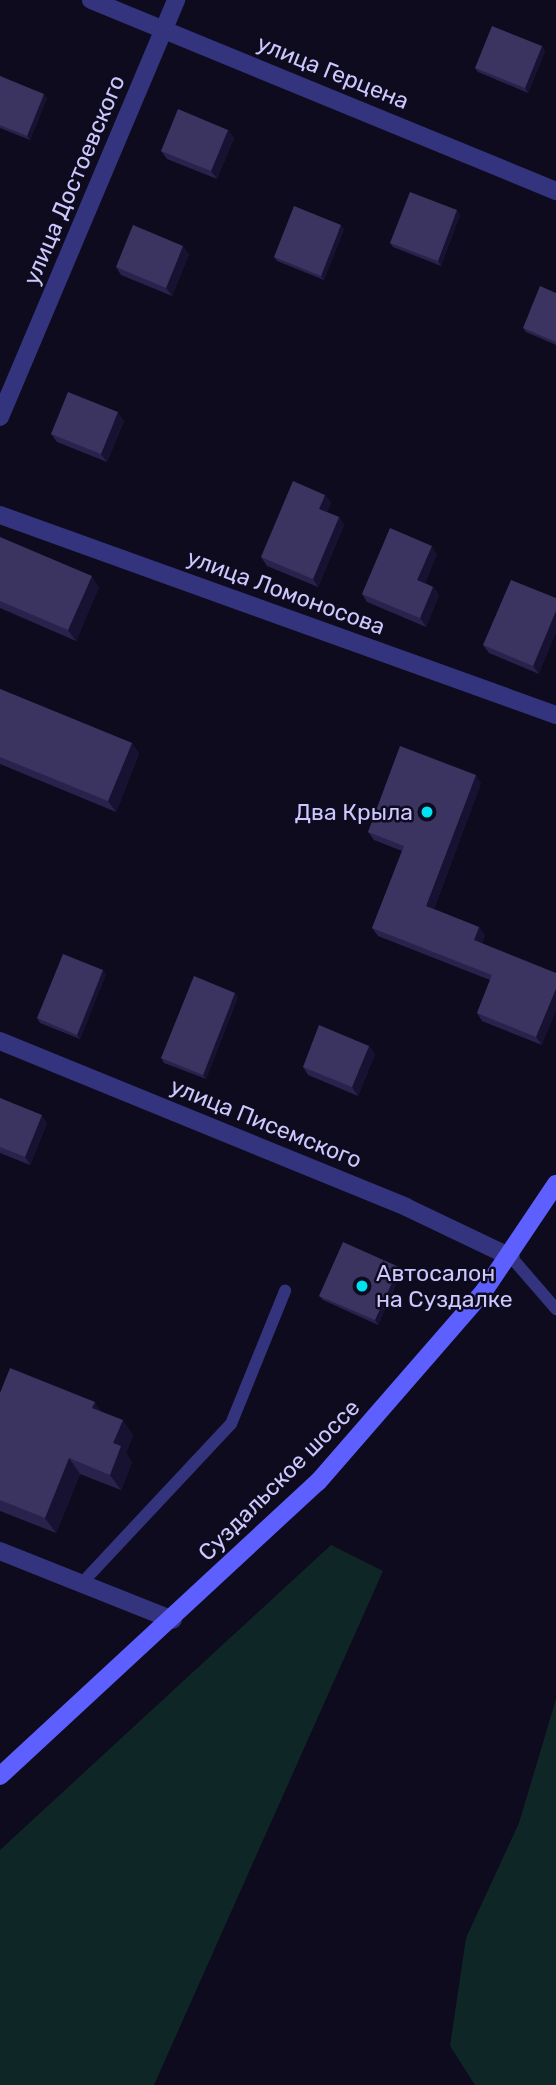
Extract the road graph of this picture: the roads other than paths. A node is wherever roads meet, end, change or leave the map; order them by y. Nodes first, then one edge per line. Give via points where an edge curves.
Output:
1 (91, 0) edge
2 (176, 0) edge
3 (164, 30) junction
4 (556, 191) edge
5 (0, 416) edge
6 (0, 515) edge
7 (556, 715) edge
8 (0, 1041) edge
9 (556, 1184) edge
10 (511, 1257) junction
11 (285, 1291) dead end
12 (556, 1309) edge
13 (0, 1551) edge
14 (82, 1583) junction
15 (173, 1620) junction
16 (0, 1776) edge

1 - 3 street, улица Герцена
2 - 3 street, улица Достоевского
3 - 4 street, улица Герцена
3 - 5 street, улица Достоевского
6 - 7 street, улица Ломоносова
8 - 10 street, улица Писемского via 406,1207
9 - 10 main road, Суздальское шоссе
10 - 12 lane
10 - 15 main road, Суздальское шоссе via 442,1343 318,1482
11 - 14 lane via 231,1424
13 - 14 street
14 - 15 street
15 - 16 main road, Суздальское шоссе

